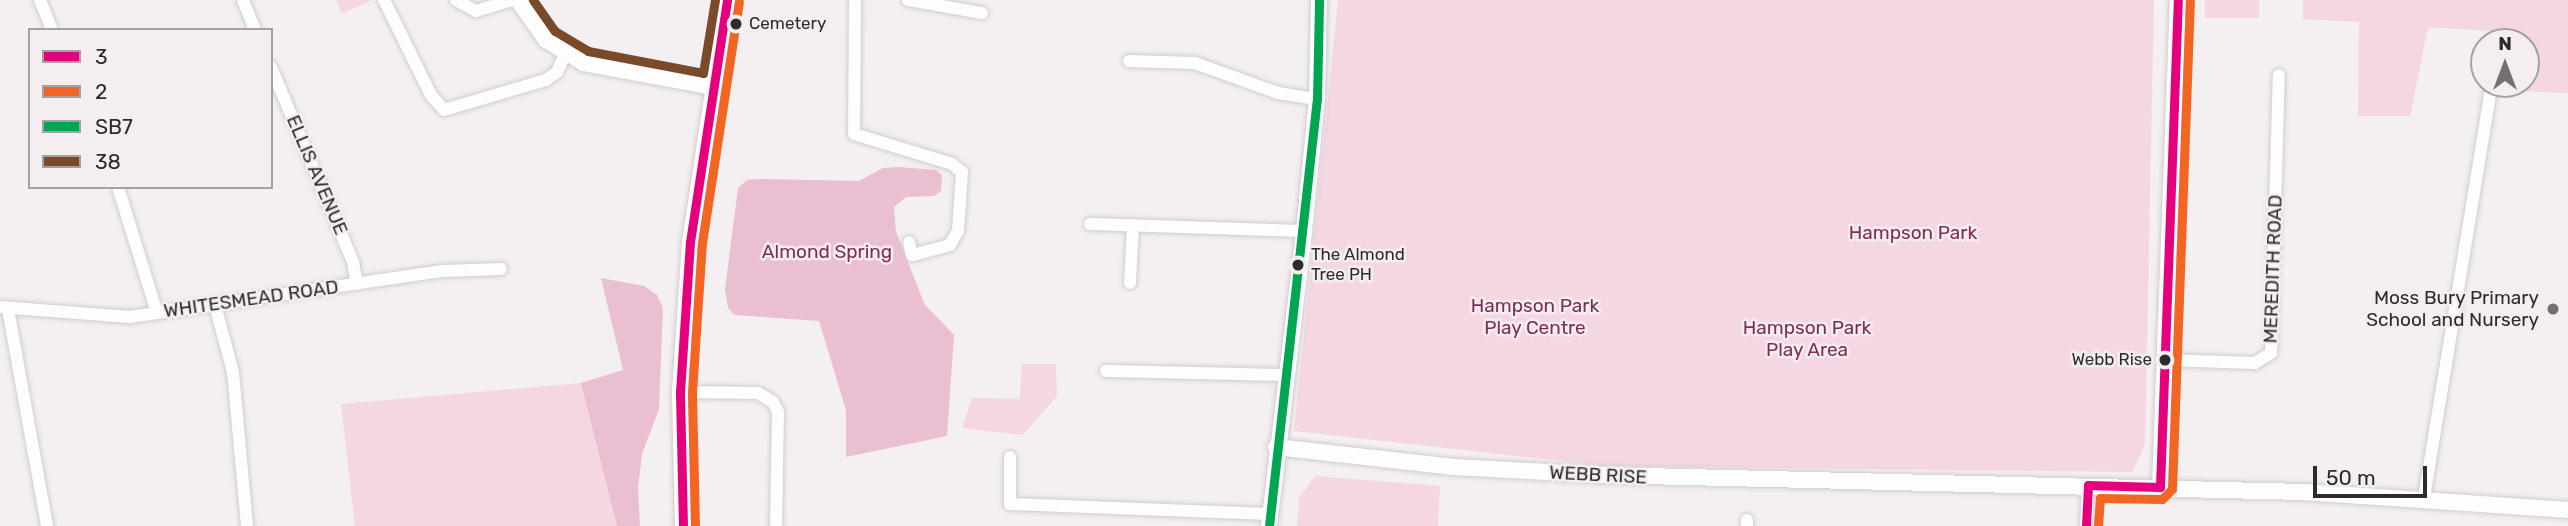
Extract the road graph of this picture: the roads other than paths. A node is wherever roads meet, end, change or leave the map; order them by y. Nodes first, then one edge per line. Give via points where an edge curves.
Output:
1 (40, 0) edge
2 (243, 0) edge
3 (384, 0) edge
4 (456, 0) edge
5 (512, 0) edge
6 (517, 0) edge
7 (727, 0) edge
8 (855, 0) edge
9 (908, 0) edge
10 (1319, 0) edge
11 (2178, 0) edge
12 (982, 13) dead end
13 (51, 28) edge
14 (255, 28) edge
15 (565, 54) junction
16 (1129, 61) dead end
17 (273, 72) edge
18 (2279, 75) dead end
19 (713, 87) junction
20 (2490, 98) edge
21 (1317, 99) junction
22 (119, 189) edge
23 (1090, 224) dead end
24 (1133, 225) junction
25 (1304, 231) junction
26 (501, 269) dead end
27 (916, 270) dead end
28 (357, 284) junction
29 (1130, 284) dead end
30 (215, 305) junction
31 (4, 308) edge
32 (158, 313) junction
33 (2164, 359) junction
34 (1106, 371) dead end
35 (1285, 375) junction
36 (680, 391) junction
37 (1276, 447) junction
38 (1010, 457) dead end
39 (2088, 485) junction
40 (2160, 487) junction
41 (2424, 498) junction
42 (2568, 510) edge
43 (1269, 520) edge
44 (47, 526) edge
45 (247, 526) edge
46 (683, 526) edge
47 (776, 526) edge
48 (2086, 526) edge

1 - 13 street
2 - 14 street
3 - 15 street via 431,96 444,110 546,80 557,72
4 - 5 street via 484,11
6 - 15 street via 533,26
7 - 19 street
8 - 27 street via 854,134 952,164 962,172 958,231 950,245 911,249
9 - 12 street
10 - 21 street
11 - 33 street
15 - 19 street via 599,68
16 - 21 street via 1195,63 1278,93
17 - 28 street, ELLIS AVENUE via 353,262
18 - 33 street, MEREDITH ROAD via 2270,353 2255,363
19 - 36 street via 690,242
20 - 41 street
21 - 25 street
22 - 32 street
23 - 24 street
24 - 25 street
24 - 29 street
25 - 35 street
26 - 28 street, WHITESMEAD ROAD via 443,271
28 - 30 street, WHITESMEAD ROAD
30 - 32 street, WHITESMEAD ROAD
30 - 45 street via 233,372
31 - 32 street, WHITESMEAD ROAD via 100,317
31 - 44 street
33 - 40 street
34 - 35 street
35 - 37 street
36 - 46 street
36 - 47 street via 758,393 774,402 778,412
37 - 39 street, WEBB RISE via 1454,467 1603,475
37 - 43 street
38 - 43 street via 1010,504
39 - 40 street, WEBB RISE
39 - 48 street
40 - 41 street, WEBB RISE
41 - 42 street, WEBB RISE

